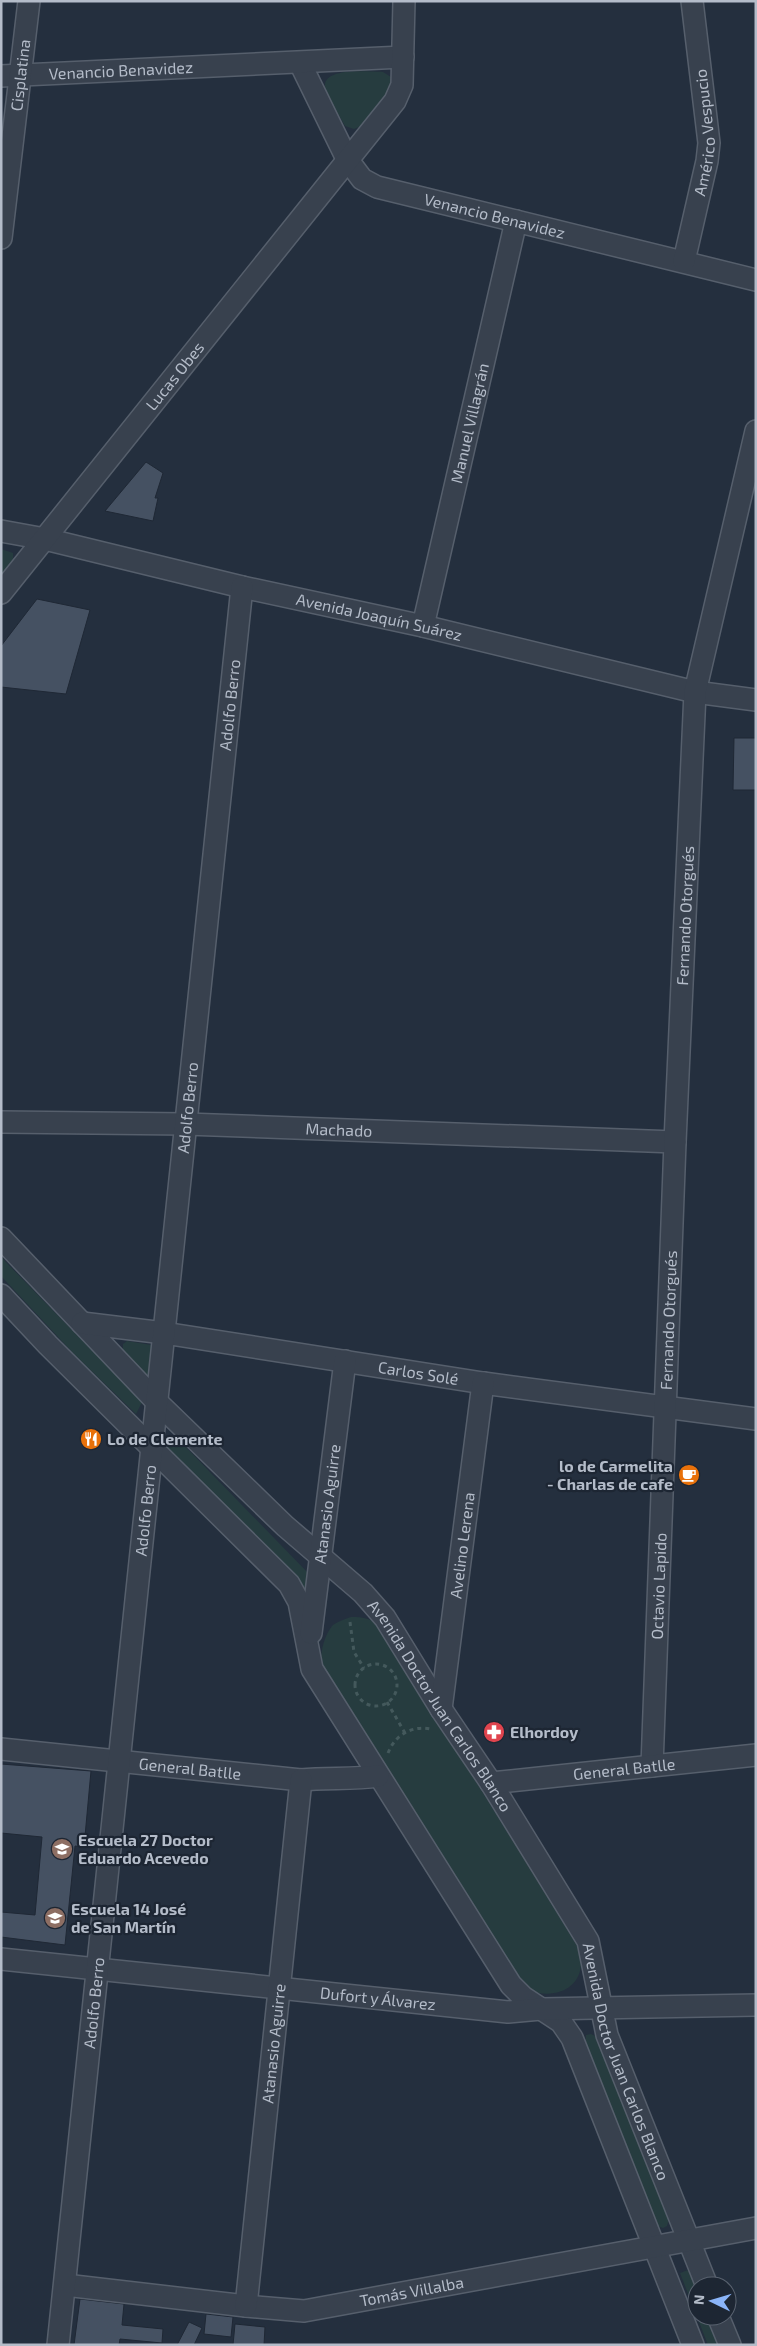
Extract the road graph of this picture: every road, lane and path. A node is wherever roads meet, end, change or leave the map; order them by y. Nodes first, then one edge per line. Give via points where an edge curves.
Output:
1 (29, 1) edge
2 (404, 1) edge
3 (692, 1) edge
4 (403, 57) junction
5 (300, 63) junction
6 (11, 76) edge
7 (347, 159) junction
8 (516, 221) junction
9 (1, 238) edge
10 (684, 261) junction
11 (756, 280) edge
12 (756, 431) edge
13 (1, 531) edge
14 (44, 539) junction
15 (242, 587) junction
16 (1, 593) edge
17 (423, 626) junction
18 (695, 692) junction
19 (756, 700) edge
20 (1, 1122) edge
21 (186, 1124) junction
22 (675, 1142) junction
23 (1, 1238) edge
24 (1, 1295) edge
25 (82, 1322) junction
26 (164, 1333) junction
27 (346, 1361) junction
28 (483, 1383) junction
29 (157, 1402) junction
30 (665, 1406) junction
31 (756, 1419) edge
32 (152, 1448) junction
33 (320, 1557) junction
34 (350, 1622) dead end
35 (309, 1648) junction
36 (364, 1668) junction
37 (387, 1702) junction
38 (441, 1709) junction
39 (435, 1730) dead end
40 (405, 1733) junction
41 (1, 1749) edge
42 (756, 1755) edge
43 (387, 1756) dead end
44 (119, 1761) junction
45 (652, 1766) junction
46 (378, 1776) junction
47 (301, 1780) junction
48 (491, 1783) junction
49 (1, 1960) edge
50 (98, 1969) junction
51 (279, 1988) junction
52 (756, 2005) edge
53 (541, 2009) junction
54 (601, 2009) junction
55 (756, 2228) edge
56 (690, 2241) junction
57 (656, 2248) junction
58 (703, 2276) edge
59 (64, 2285) junction
60 (246, 2306) junction
61 (722, 2326) edge
62 (58, 2345) edge
63 (693, 2345) edge
64 (730, 2345) edge

1 - 6 street, Cisplatina
2 - 4 street, Lucas Obes
3 - 10 street, Américo Vespucio via 709,142
4 - 5 street, Venancio Benavidez
4 - 7 street, Lucas Obes via 402,85 395,101
5 - 6 street, Venancio Benavidez
5 - 7 street, Venancio Benavidez
6 - 9 street, Cisplatina
7 - 8 street, Venancio Benavidez via 362,178 377,187
7 - 14 street, Lucas Obes
8 - 10 street, Venancio Benavidez
8 - 17 street, Manuel Villagrán
10 - 11 street, Venancio Benavidez
12 - 18 street, Fernando Otorgués
13 - 14 street, Avenida Joaquín Suárez
14 - 15 street, Avenida Joaquín Suárez
14 - 16 street, Lucas Obes
15 - 17 street, Avenida Joaquín Suárez
15 - 21 street, Adolfo Berro
17 - 18 street, Avenida Joaquín Suárez
18 - 19 street, Avenida Joaquín Suárez
18 - 22 street, Fernando Otorgués
20 - 21 street, Machado
21 - 22 street, Machado
21 - 26 street, Adolfo Berro
22 - 30 street, Fernando Otorgués
23 - 25 street, Avenida Doctor Juan Carlos Blanco
24 - 32 street, Avenida Doctor Juan Carlos Blanco
25 - 26 street, Carlos Solé
25 - 29 street, Avenida Doctor Juan Carlos Blanco
26 - 27 street, Carlos Solé
26 - 29 street, Adolfo Berro
27 - 28 street, Carlos Solé
27 - 33 street, Atanasio Aguirre
28 - 30 street, Carlos Solé
28 - 38 street, Avelino Lerena
29 - 32 street, Adolfo Berro
29 - 33 street, Avenida Doctor Juan Carlos Blanco
30 - 31 street, Carlos Solé
30 - 45 street, Octavio Lapido
32 - 35 street, Avenida Doctor Juan Carlos Blanco via 290,1584 299,1602
32 - 44 street, Adolfo Berro
33 - 35 street, Atanasio Aguirre
33 - 38 street, Avenida Doctor Juan Carlos Blanco via 363,1592 385,1618
34 - 36 path via 354,1652
35 - 46 street, Avenida Doctor Juan Carlos Blanco via 312,1669
36 - 37 path via 355,1683 360,1699 376,1706
36 - 37 path via 375,1664 391,1671 396,1687
37 - 40 path
38 - 48 street, Avenida Doctor Juan Carlos Blanco
39 - 40 path via 420,1728
40 - 43 path via 391,1746
41 - 44 street, General Batlle
42 - 45 street, General Batlle
44 - 47 street, General Batlle
44 - 50 street, Adolfo Berro
45 - 48 street, General Batlle
46 - 47 street, General Batlle
46 - 53 street, Avenida Doctor Juan Carlos Blanco via 511,1985
47 - 51 street, Atanasio Aguirre
48 - 54 street, Avenida Doctor Juan Carlos Blanco via 588,1941
49 - 50 street, Dufort y Álvarez
50 - 51 street, Dufort y Álvarez
50 - 59 street, Adolfo Berro
51 - 53 street, Dufort y Álvarez via 508,2012
51 - 60 street, Atanasio Aguirre
52 - 54 street, Dufort y Álvarez
53 - 54 street, Dufort y Álvarez
53 - 57 street, Avenida Doctor Juan Carlos Blanco via 561,2022 572,2038
54 - 56 street, Avenida Doctor Juan Carlos Blanco via 608,2035
55 - 56 street, Tomás Villalba
56 - 57 street, Tomás Villalba
56 - 58 street, Avenida Doctor Juan Carlos Blanco
57 - 60 street, Tomás Villalba via 304,2311
57 - 63 street, Avenida Doctor Juan Carlos Blanco
59 - 60 street, Tomás Villalba
59 - 62 street, Adolfo Berro
61 - 64 street

